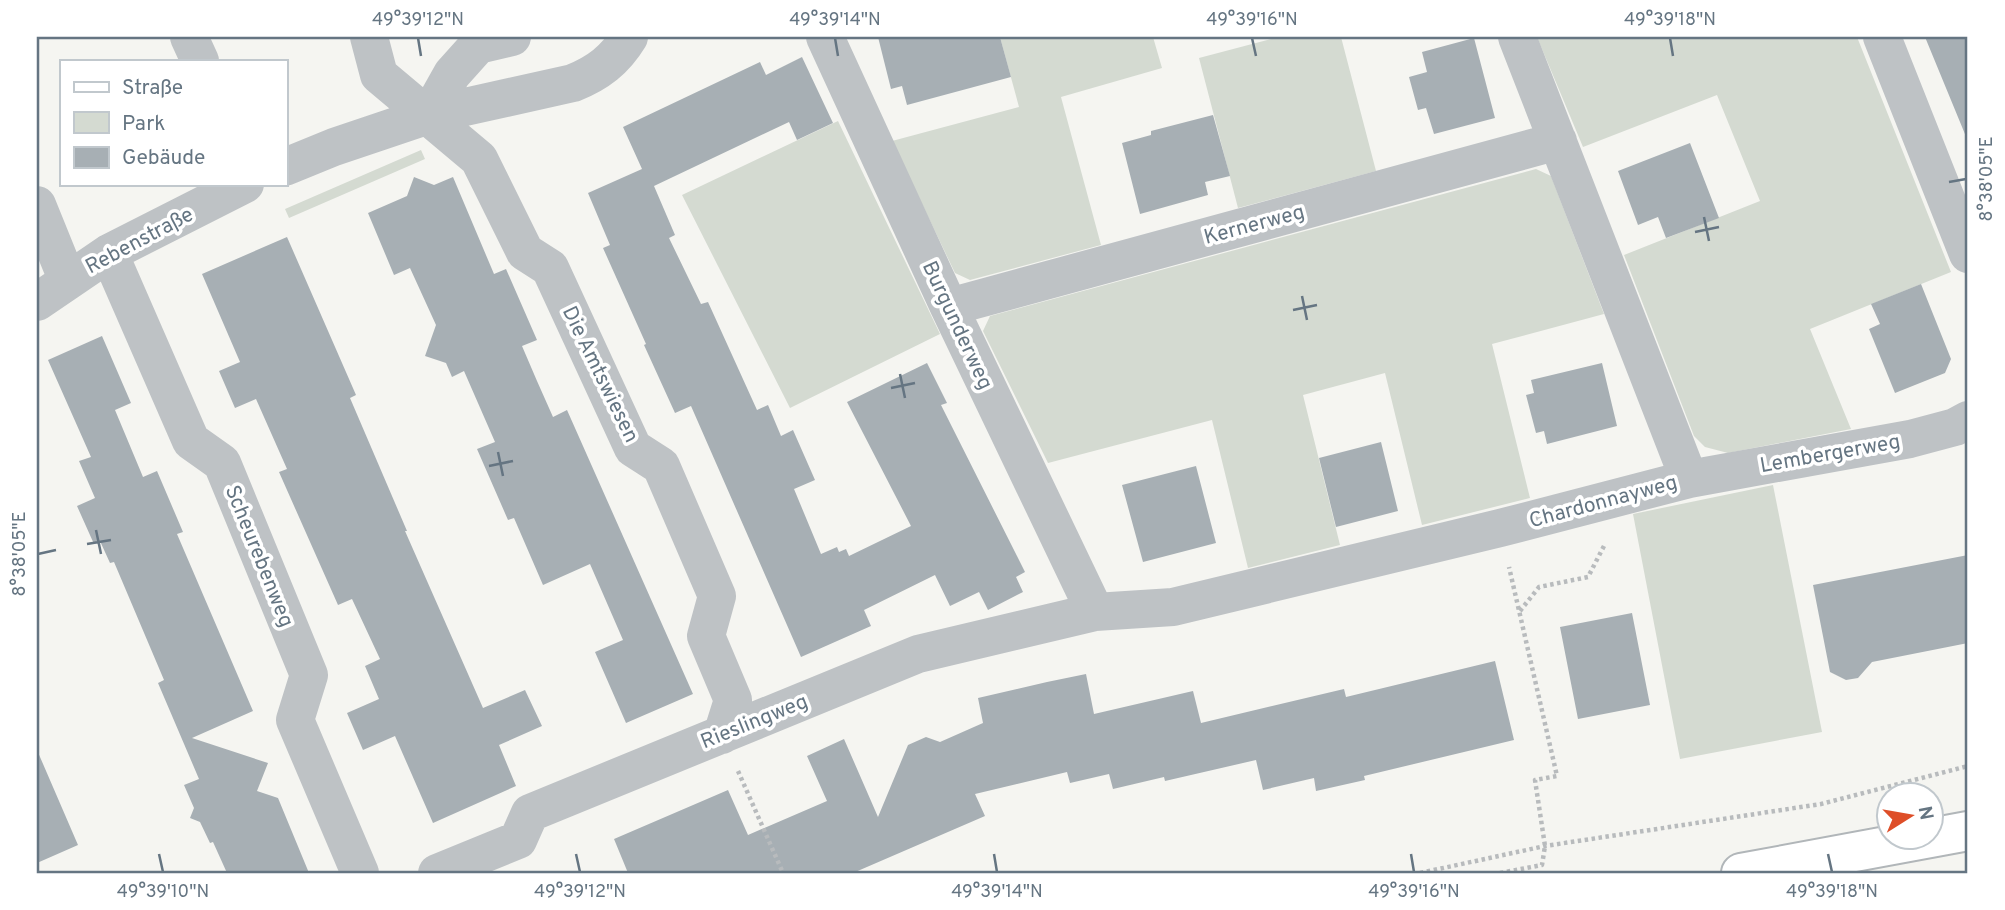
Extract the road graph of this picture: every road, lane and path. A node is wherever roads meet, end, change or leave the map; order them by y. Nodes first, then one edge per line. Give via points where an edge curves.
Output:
1 (189, 37) edge
2 (369, 37) edge
3 (512, 37) edge
4 (629, 37) edge
5 (825, 37) edge
6 (1517, 37) edge
7 (1882, 37) edge
8 (200, 60) edge
9 (429, 115) junction
10 (1558, 141) junction
11 (287, 165) edge
12 (241, 186) edge
13 (37, 205) edge
14 (109, 253) junction
15 (1968, 254) edge
16 (67, 279) junction
17 (37, 302) edge
18 (949, 307) junction
19 (1968, 420) edge
20 (1689, 479) junction
21 (1602, 501) junction
22 (1500, 528) junction
23 (1520, 611) junction
24 (1095, 612) junction
25 (722, 735) junction
26 (1968, 766) edge
27 (1968, 831) edge
28 (1545, 846) junction
29 (360, 873) edge
30 (437, 873) edge
31 (783, 873) edge
32 (1420, 873) edge
33 (1500, 873) edge
34 (1741, 873) edge

1 - 8 street
2 - 9 street, Die Amtswiesen via 379,75
3 - 9 street via 478,45 452,74
4 - 9 street via 619,54 594,75
5 - 18 street, Burgunderweg
6 - 10 street, Chardonnayweg
7 - 15 street
9 - 11 street
9 - 25 street, Die Amtswiesen via 479,159 524,252 550,268 633,448 661,466 717,596 706,636 733,700
10 - 18 street, Kernerweg
10 - 20 street, Chardonnayweg
12 - 14 street, Rebenstraße
13 - 16 street
14 - 16 street, Rebenstraße
14 - 29 street, Scheurebenweg via 191,442 222,463 309,675 295,720
16 - 17 street, Rebenstraße
18 - 24 street, Burgunderweg
19 - 20 street, Lembergerweg via 1910,439
20 - 21 street, Chardonnayweg
21 - 22 street, Chardonnayweg
21 - 23 path via 1605,545 1588,577 1539,587
22 - 23 path
22 - 24 street, Chardonnayweg via 1173,607
23 - 28 path via 1557,776 1535,780
24 - 25 street, Rieslingweg via 918,654
25 - 30 street, Rieslingweg via 530,813 518,840
25 - 31 path
26 - 28 path via 1821,804
27 - 34 main road
28 - 32 path
28 - 33 path via 1542,865

